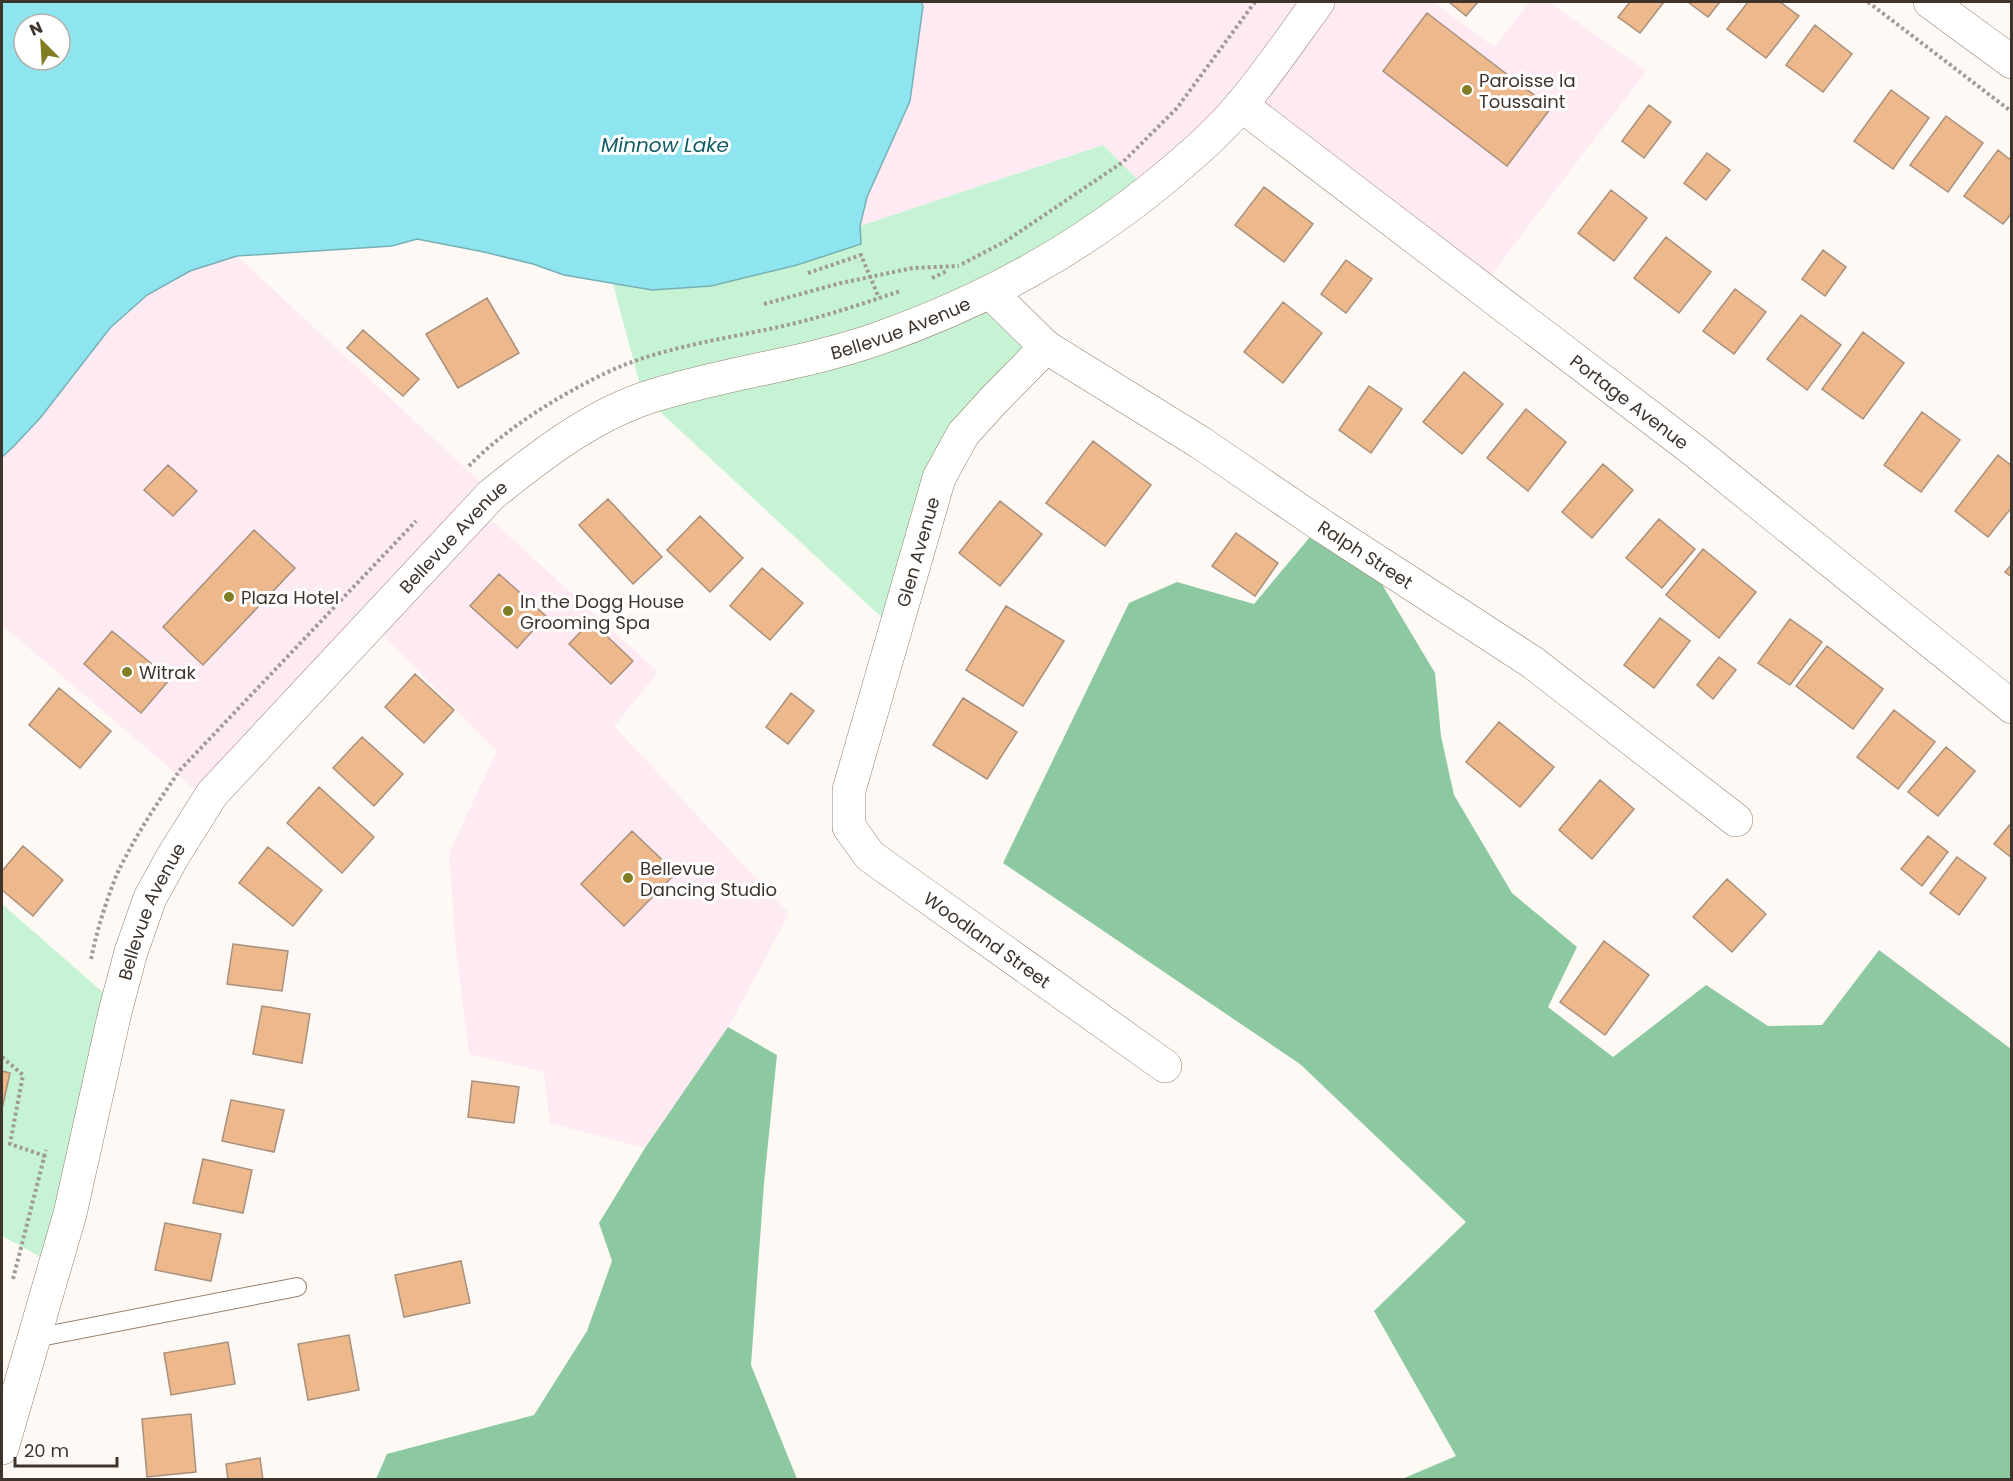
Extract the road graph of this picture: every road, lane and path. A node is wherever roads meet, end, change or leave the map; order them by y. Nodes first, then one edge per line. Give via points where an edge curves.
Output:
1 (1255, 2) edge
2 (1318, 2) edge
3 (1868, 2) edge
4 (1930, 2) edge
5 (2012, 62) edge
6 (1241, 105) junction
7 (2012, 112) edge
8 (959, 266) junction
9 (808, 273) dead end
10 (870, 277) junction
11 (929, 279) dead end
12 (909, 288) dead end
13 (991, 293) junction
14 (879, 298) junction
15 (764, 304) dead end
16 (1046, 347) junction
17 (468, 467) dead end
18 (418, 519) dead end
19 (2012, 707) edge
20 (849, 790) joint
21 (1736, 820) dead end
22 (90, 965) dead end
23 (2, 1057) edge
24 (1165, 1066) dead end
25 (48, 1146) dead end
26 (45, 1156) junction
27 (297, 1287) dead end
28 (10, 1288) dead end
29 (34, 1338) junction
30 (2, 1448) edge

1 - 8 path via 1177,108 1123,162 1006,241
2 - 6 street, Bellevue Avenue
3 - 7 path
4 - 5 street
6 - 13 street, Bellevue Avenue via 1198,150 1127,209 1067,250
6 - 19 street, Portage Avenue via 1692,449
8 - 10 path via 913,268
8 - 11 path
9 - 10 path via 861,255
10 - 14 path
10 - 15 path
12 - 14 path
13 - 16 street, Ralph Street
13 - 29 street, Bellevue Avenue via 877,339 828,354 644,398 590,424 546,452 491,495 212,794 150,898 131,952 70,1214
14 - 17 path via 784,325 687,345 624,365 529,417
16 - 20 street, Glen Avenue via 963,434 939,477
16 - 21 street, Ralph Street via 1201,443 1532,662
18 - 22 path via 180,770 156,804 118,874
20 - 24 street, Woodland Street via 849,827 870,856
23 - 26 path via 23,1075 10,1144
25 - 26 path
26 - 28 path
27 - 29 lane
29 - 30 street, Bellevue Avenue

